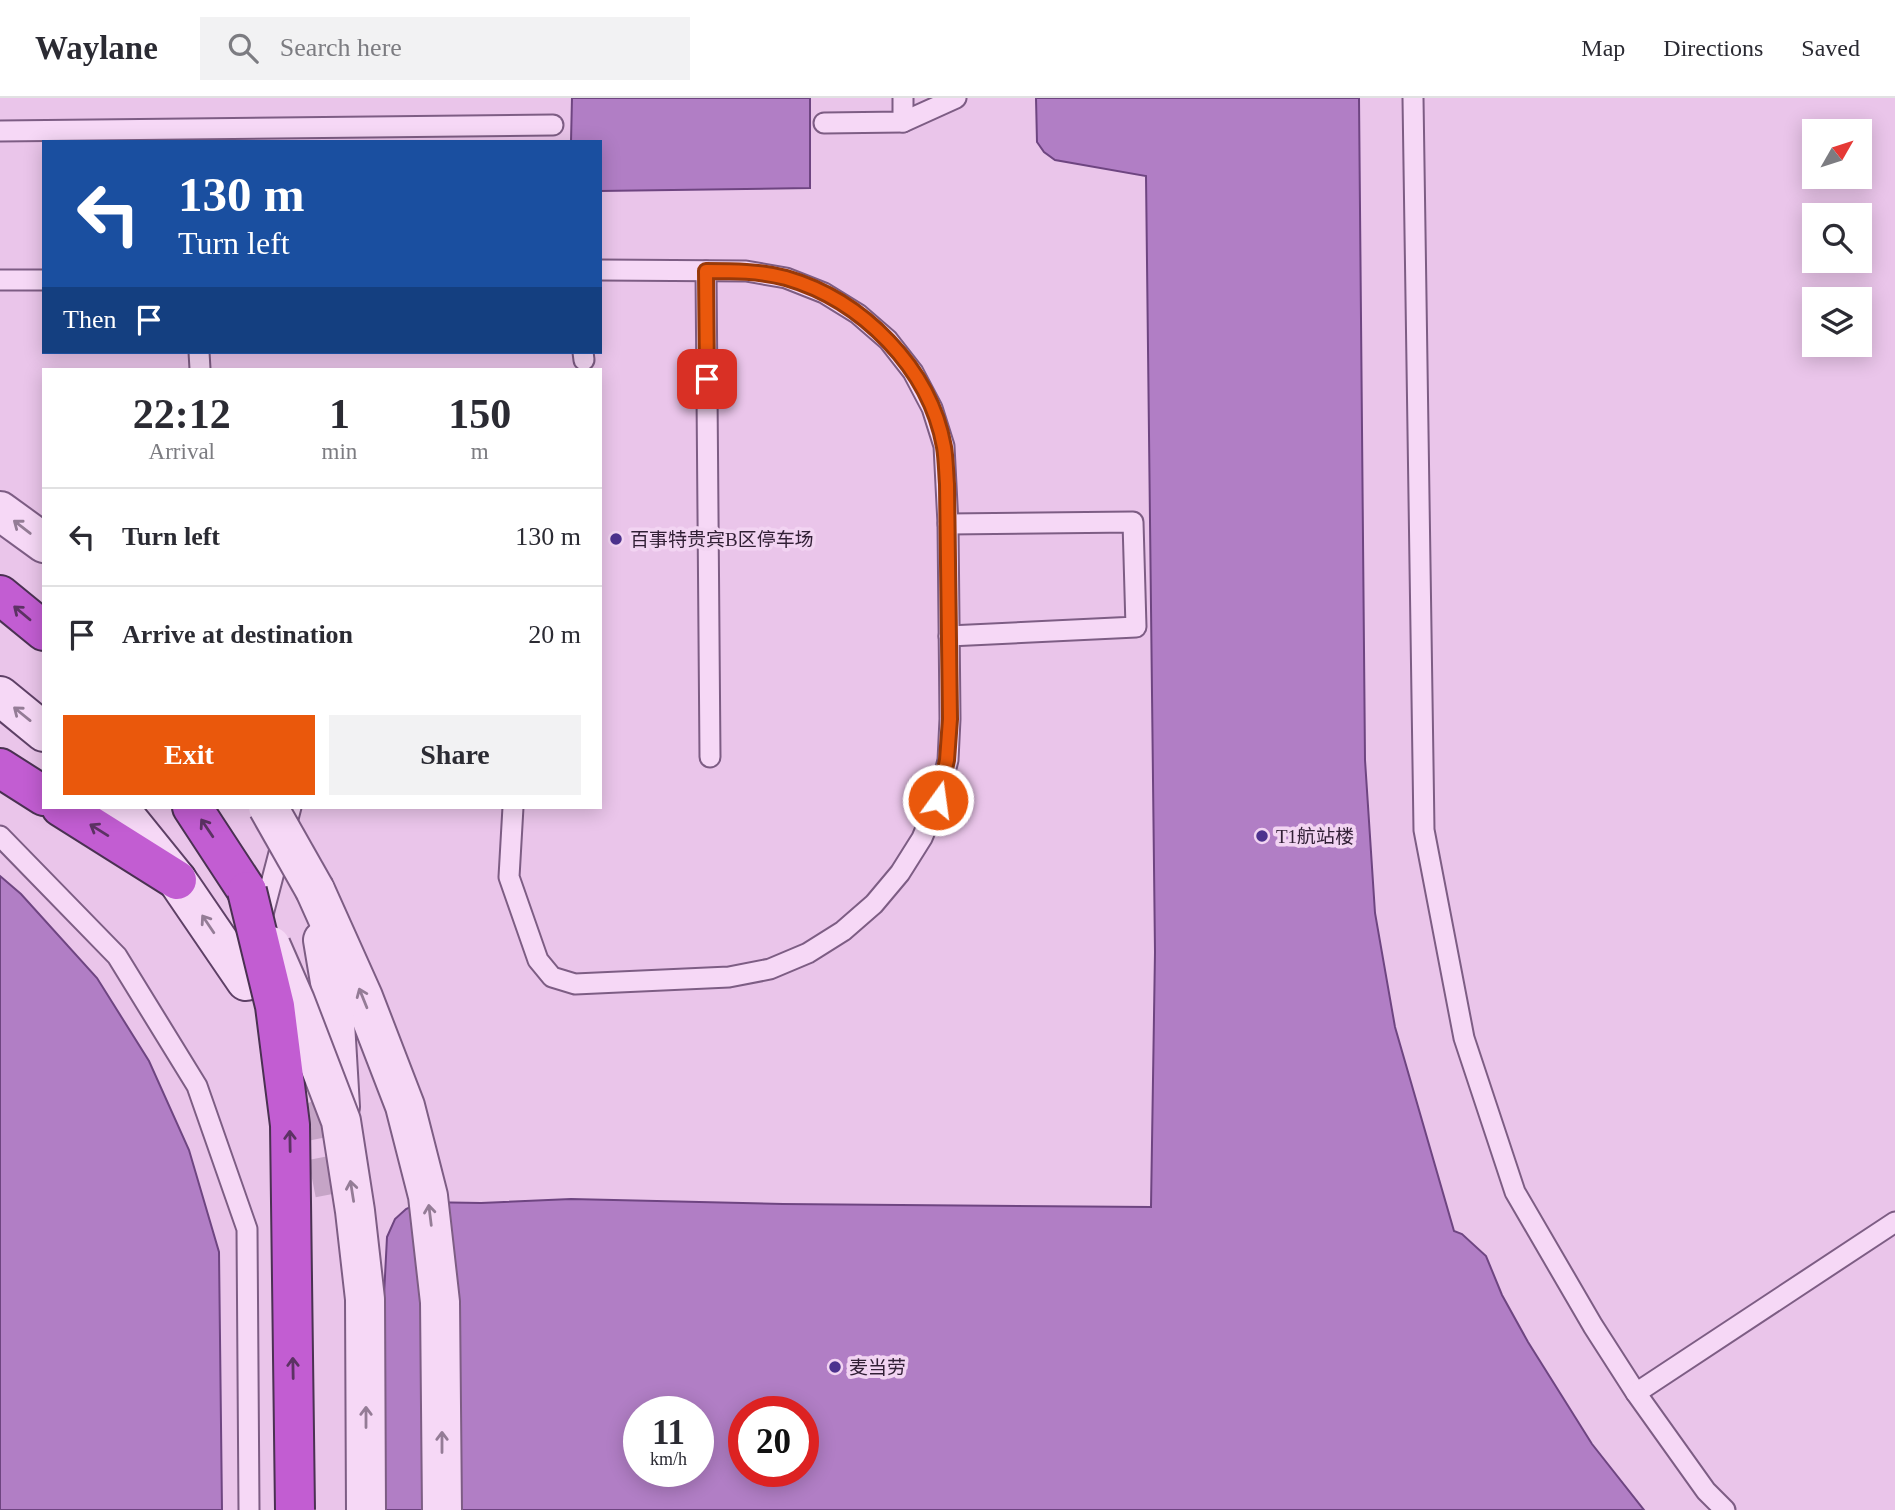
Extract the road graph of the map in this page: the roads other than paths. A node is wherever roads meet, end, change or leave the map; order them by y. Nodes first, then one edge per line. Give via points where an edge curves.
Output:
1 (903, 98) edge
2 (956, 98) edge
3 (1413, 98) edge
4 (903, 122) junction
5 (824, 123) dead end
6 (553, 125) dead end
7 (0, 131) edge
8 (602, 270) edge
9 (706, 271) junction
10 (0, 280) edge
11 (42, 280) edge
12 (0, 511) edge
13 (948, 524) junction
14 (42, 542) edge
15 (0, 595) edge
16 (42, 629) edge
17 (949, 636) junction
18 (0, 696) edge
19 (42, 730) edge
20 (710, 757) dead end
21 (0, 768) edge
22 (42, 795) edge
23 (64, 809) edge
24 (120, 809) edge
25 (193, 809) edge
26 (269, 809) edge
27 (290, 809) edge
28 (513, 809) edge
29 (0, 836) edge
30 (177, 880) junction
31 (315, 890) junction
32 (247, 891) junction
33 (246, 981) joint
34 (341, 1121) junction
35 (1895, 1222) edge
36 (1636, 1394) junction
37 (249, 1510) edge
38 (295, 1510) edge
39 (366, 1510) edge
40 (442, 1510) edge
41 (1725, 1510) edge

1 - 4 lane
2 - 4 lane
3 - 36 lane via 1424,830 1464,1038 1515,1192
4 - 5 lane
6 - 7 lane
8 - 9 lane
9 - 13 lane via 747,271 786,278 824,293 888,340 913,372 932,408 944,446
9 - 20 lane
10 - 11 lane
14 -> 12 street
13 - 17 lane
13 - 17 lane via 1133,522 1136,627
16 -> 15 highway
17 - 28 lane via 947,760 938,800 922,838 874,904 843,931 770,969 729,977 575,984 552,977 538,960 509,877
19 -> 18 street
21 - 22 highway
30 -> 23 highway
24 - 30 street
32 -> 25 highway
26 - 31 street, bridge
27 - 33 lane
29 - 37 lane via 117,956 197,1086 247,1229
33 -> 30 street
31 - 34 street, bridge via 334,1006
40 -> 31 street via 440,1303 428,1196 405,1106
32 - 34 street, bridge
38 -> 32 highway, bridge via 290,1125 275,1006
39 -> 34 street, bridge via 365,1298
35 - 36 lane
36 - 41 lane via 1706,1491

